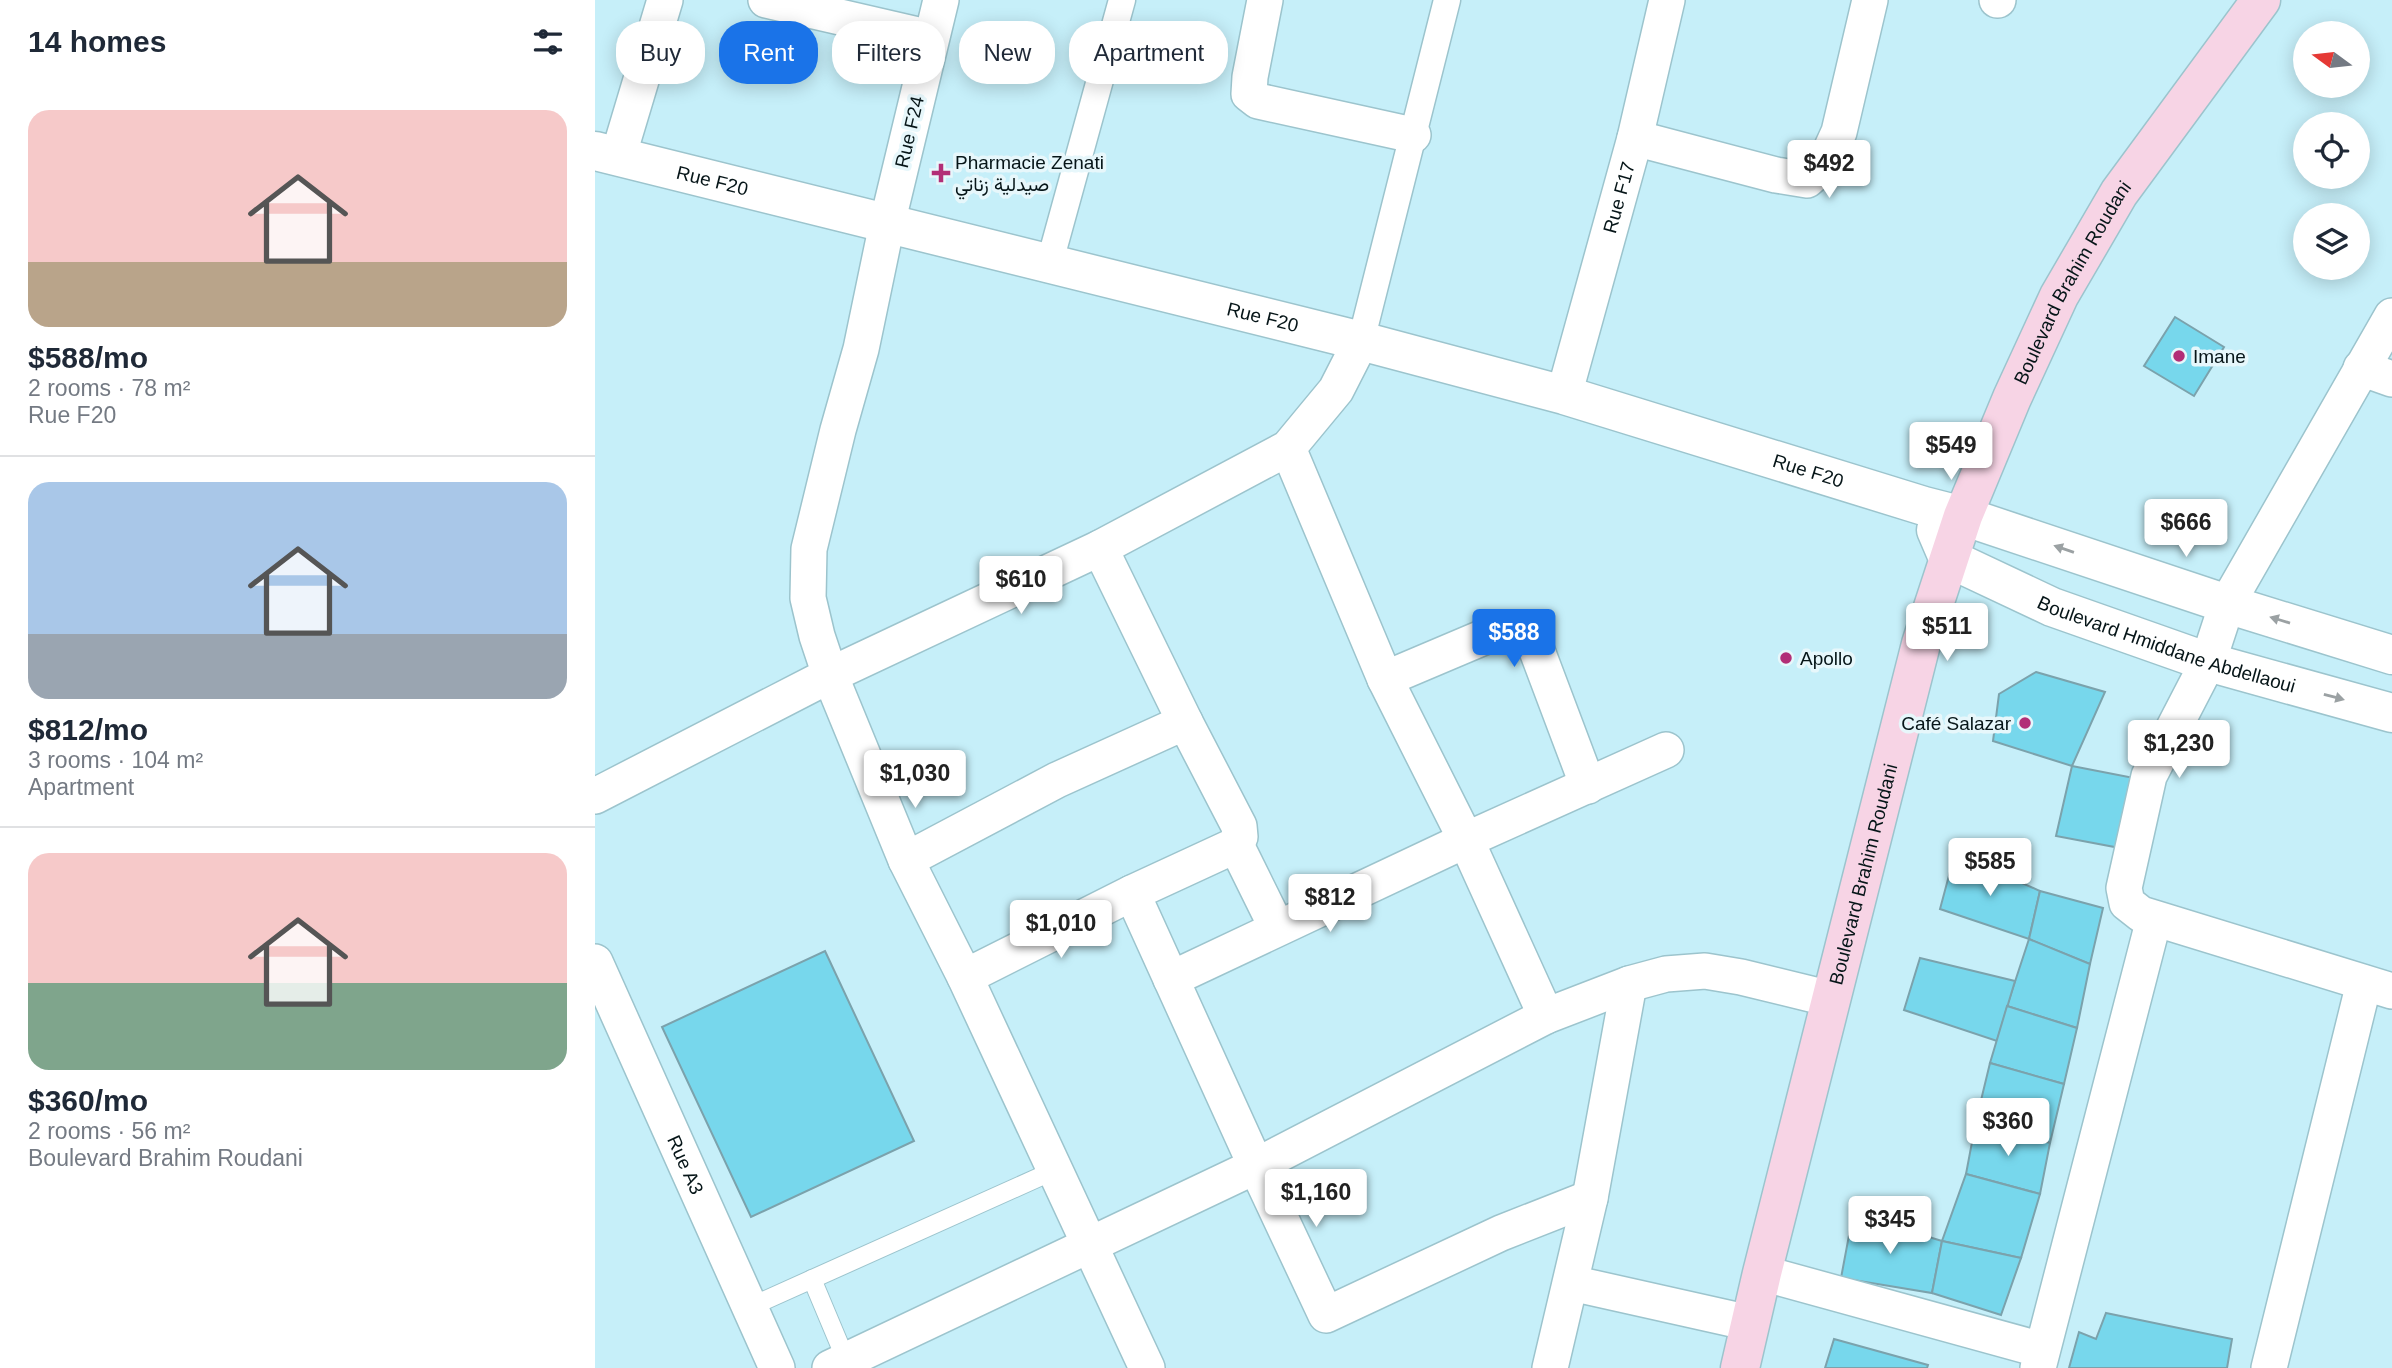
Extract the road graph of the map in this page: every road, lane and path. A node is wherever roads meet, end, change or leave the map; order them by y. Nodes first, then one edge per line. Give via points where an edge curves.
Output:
1 (666, 0) edge
2 (766, 0) edge
3 (941, 0) edge
4 (1122, 0) edge
5 (1265, 0) edge
6 (1447, 0) edge
7 (1667, 0) edge
8 (1870, 0) edge
9 (2261, 0) edge
10 (857, 21) edge
11 (935, 21) edge
12 (920, 84) edge
13 (1413, 135) junction
14 (1635, 138) junction
15 (607, 154) edge
16 (887, 224) junction
17 (1049, 265) junction
18 (2392, 316) edge
19 (1361, 341) junction
20 (2377, 373) edge
21 (1564, 395) junction
22 (1287, 448) junction
23 (1924, 506) junction
24 (1963, 516) junction
25 (1100, 548) junction
26 (1948, 558) junction
27 (2227, 604) junction
28 (2392, 655) edge
29 (2207, 663) junction
30 (830, 675) junction
31 (1385, 679) junction
32 (2392, 713) edge
33 (1185, 722) junction
34 (1666, 750) dead end
35 (1588, 786) junction
36 (595, 796) edge
37 (1466, 840) junction
38 (1236, 845) junction
39 (906, 860) junction
40 (1132, 893) junction
41 (2154, 919) junction
42 (1277, 928) junction
43 (595, 962) edge
44 (965, 977) junction
45 (1171, 979) junction
46 (1629, 984) junction
47 (2378, 987) edge
48 (1831, 999) junction
49 (1546, 1016) junction
50 (1256, 1166) junction
51 (1055, 1170) junction
52 (1590, 1198) junction
53 (1090, 1246) junction
54 (1762, 1273) junction
55 (812, 1279) junction
56 (1571, 1283) junction
57 (750, 1307) junction
58 (1750, 1323) junction
59 (2040, 1359) edge
60 (838, 1364) edge
61 (1543, 1364) edge
62 (777, 1368) edge
63 (1147, 1368) edge
64 (1740, 1368) edge
65 (2269, 1368) edge

1 - 15 street
2 - 10 street
3 - 11 street, Rue F24
4 - 17 street
5 - 13 street via 1249,94 1258,101
6 - 13 street
7 - 14 street, Rue F17
8 - 14 street via 1839,132 1824,165 1807,180
9 - 24 main road, Boulevard Brahim Roudani via 2119,192 2065,284
12 - 16 street, Rue F24
13 - 19 street
14 - 21 street, Rue F17
15 - 16 street, Rue F20
16 - 17 street, Rue F20
16 - 30 street, Rue F24 via 810,550 808,598
17 - 19 street, Rue F20
18 - 20 street
19 - 21 street, Rue F20
19 - 22 street via 1336,390
20 - 27 street
21 - 23 street, Rue F20
22 - 25 street
22 - 31 street
23 - 24 street, Rue F20
23 - 26 street
24 - 26 main road, Boulevard Brahim Roudani
27 -> 24 street
25 - 30 street
25 - 33 street
26 - 29 street, Boulevard Hmiddane Abdellaoui via 2052,607
26 - 48 main road, Boulevard Brahim Roudani via 1921,644
28 -> 27 street
27 - 29 street
29 -> 32 street, Boulevard Hmiddane Abdellaoui
29 - 41 street via 2149,776 2127,868 2127,903
30 - 36 street
30 - 39 street, Rue F24
31 - 35 street via 1496,632 1515,629 1527,634
31 - 37 street
33 - 38 street via 1239,826
33 - 39 street via 1057,780
34 - 35 street
35 - 37 street
37 - 42 street
37 - 49 street
38 - 40 street
38 - 42 street
39 - 44 street, Rue F24
40 - 44 street
40 - 45 street
41 - 47 street
41 - 59 street
42 - 45 street
43 - 57 street, Rue A3
44 - 51 street, Rue F24
45 - 50 street
46 - 48 street via 1666,974 1705,971
46 - 49 street
46 - 52 street
47 - 65 street
48 - 54 main road, Boulevard Brahim Roudani
49 - 50 street
50 - 52 street via 1326,1315 1501,1233
50 - 53 street
51 - 53 street, Rue F24
51 - 55 lane
52 - 56 street
53 - 60 street
53 - 63 street, Rue F24
54 - 58 main road, Boulevard Brahim Roudani
54 - 59 street
55 - 57 lane
55 - 60 lane
56 - 58 street
56 - 61 street
57 - 62 street, Rue A3
58 - 64 main road, Boulevard Brahim Roudani

